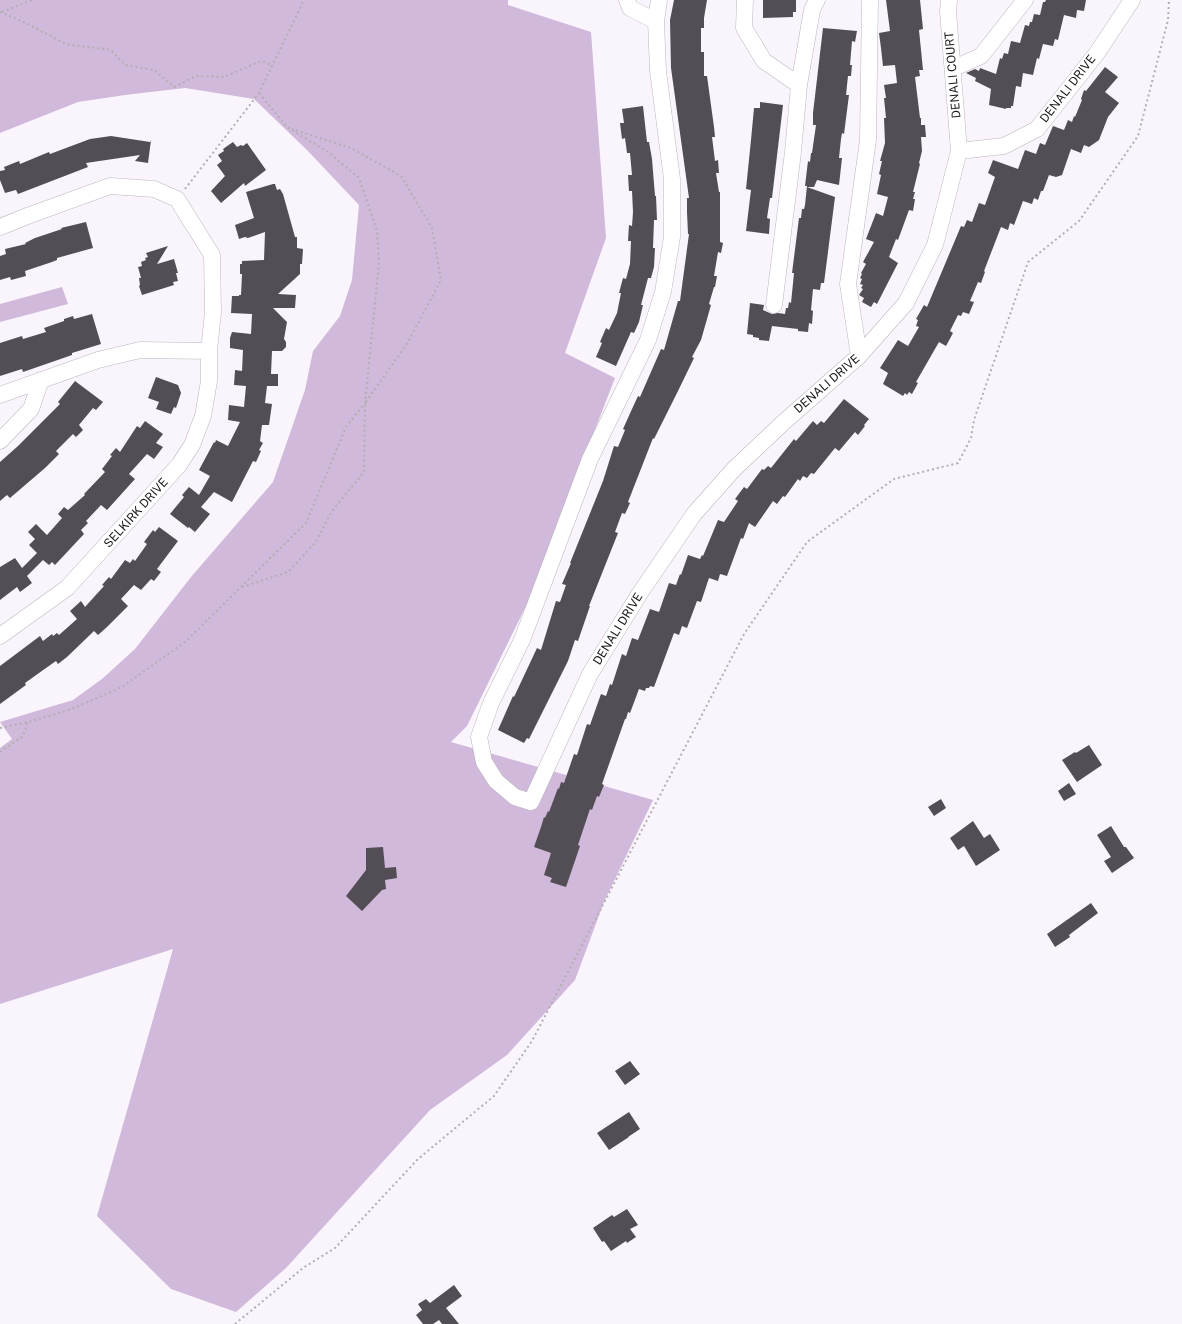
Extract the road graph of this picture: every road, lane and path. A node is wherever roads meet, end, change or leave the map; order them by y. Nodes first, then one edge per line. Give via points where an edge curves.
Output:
1 (32, 0) edge
2 (304, 0) edge
3 (627, 0) edge
4 (659, 0) edge
5 (745, 0) edge
6 (817, 0) edge
7 (870, 0) edge
8 (949, 0) edge
9 (1025, 0) edge
10 (1132, 0) edge
11 (1169, 0) edge
12 (1, 12) edge
13 (656, 21) junction
14 (272, 65) junction
15 (954, 68) junction
16 (799, 85) junction
17 (259, 93) junction
18 (287, 128) junction
19 (959, 151) junction
20 (177, 200) junction
21 (0, 227) edge
22 (774, 305) dead end
23 (209, 351) junction
24 (859, 356) junction
25 (41, 380) junction
26 (0, 394) edge
27 (365, 403) junction
28 (0, 441) edge
29 (241, 587) junction
30 (0, 636) edge
31 (28, 722) junction
32 (0, 728) edge
33 (0, 752) edge
34 (235, 1324) edge

1 - 12 path
2 - 14 path
3 - 13 street via 630,8
4 - 13 street
5 - 16 street via 744,28 764,61
6 - 16 street via 812,10
7 - 24 street via 868,140 848,284
8 - 15 street, DENALI COURT
9 - 15 street via 981,56
10 - 19 street, DENALI DRIVE via 1097,53 1037,129 1004,146
11 - 34 path via 1168,20 1138,136 1079,221 1028,262 974,420 971,438 958,463 894,479 807,542 744,634 532,1041 494,1096 418,1159 335,1248 303,1268
12 - 14 path via 66,44 111,50 125,65 154,70 174,87 196,76 224,77 261,61
13 - 24 street, DENALI DRIVE via 658,71 672,179 672,237 663,292 648,340 590,459 522,640 491,703 479,737 484,762 496,781 515,797 531,802 590,674 640,593 694,514 739,464
14 - 17 path
15 - 19 street, DENALI COURT
16 - 22 street
17 - 18 path
17 - 20 path
18 - 27 path via 328,152 359,178 377,231 379,263
18 - 27 path via 351,148 401,176 432,228 441,280 407,344
19 - 24 street, DENALI DRIVE via 935,245 906,303
20 - 21 street via 154,189 110,186
20 - 23 street, SELKIRK DRIVE via 212,255 213,312
23 - 25 street via 140,350 98,360
23 - 30 street, SELKIRK DRIVE via 209,381 202,416 192,445 179,465 67,588
25 - 26 street
25 - 28 street via 31,409
27 - 29 path via 346,427 306,523
27 - 29 path via 364,472 332,511 315,543 288,572
29 - 31 path via 185,642 122,687 69,710
31 - 32 path
31 - 33 path via 22,736

